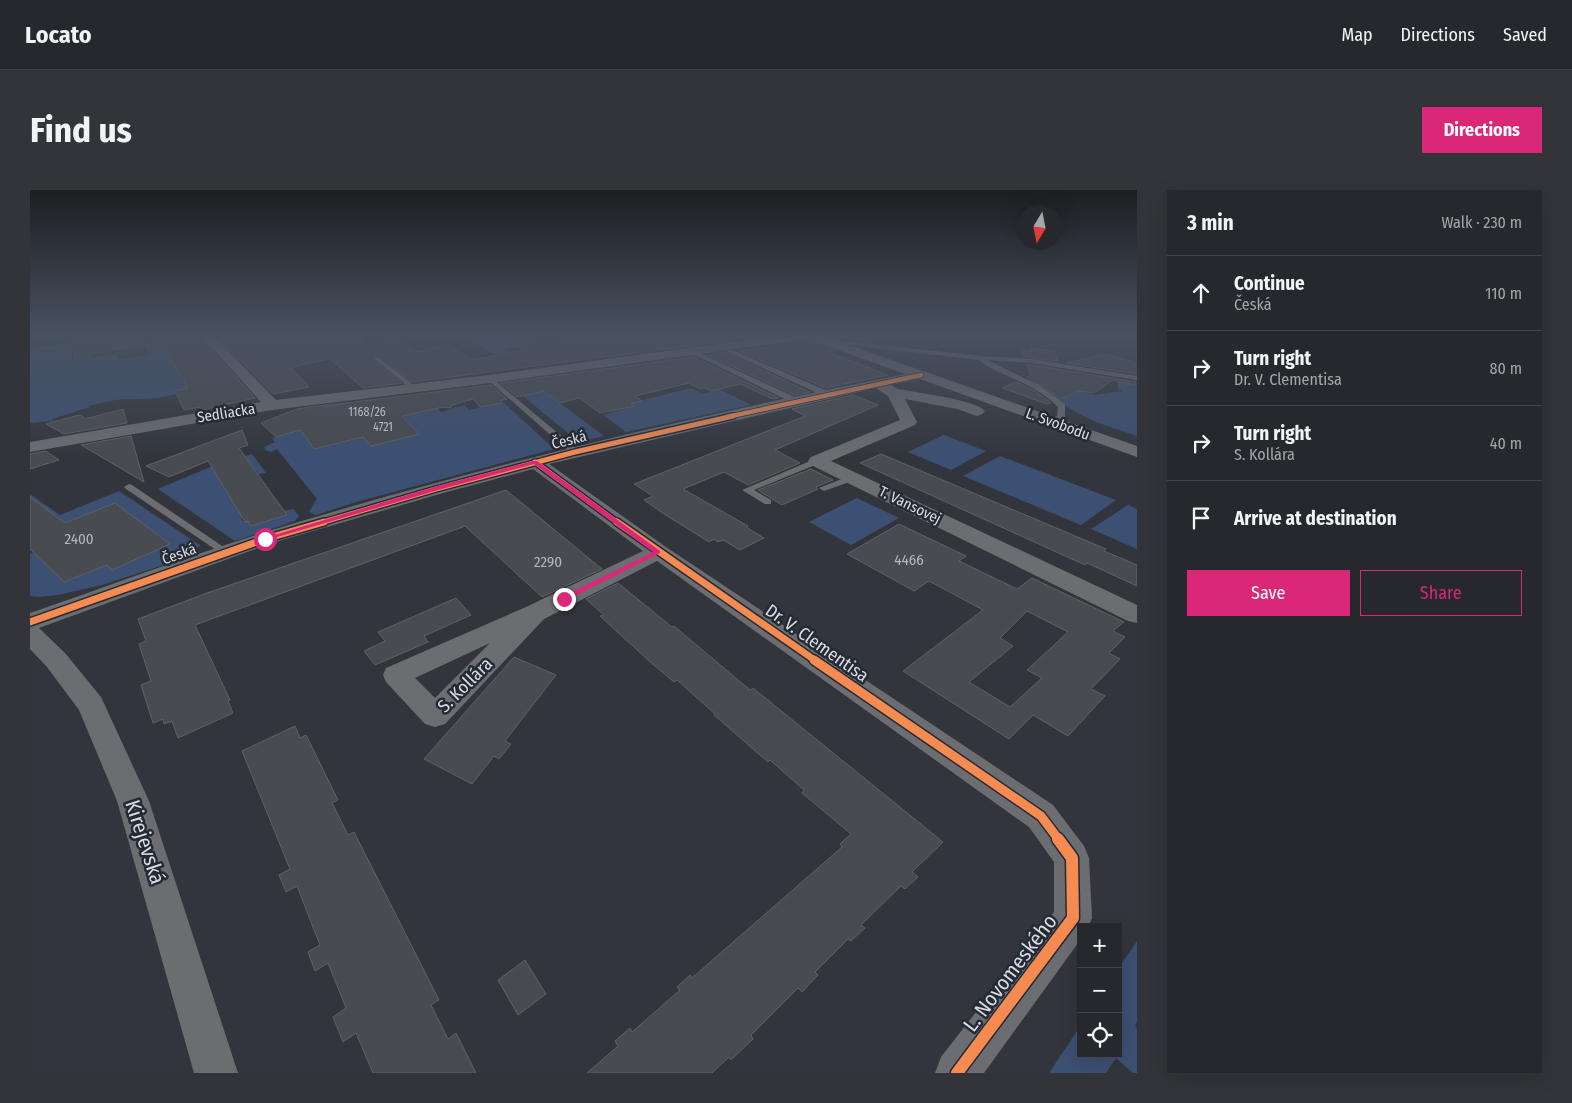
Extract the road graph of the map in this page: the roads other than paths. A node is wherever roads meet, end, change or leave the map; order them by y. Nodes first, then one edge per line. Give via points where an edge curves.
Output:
1 (245, 376) edge
2 (399, 376) edge
3 (503, 376) edge
4 (744, 376) edge
5 (787, 376) edge
6 (918, 376) edge
7 (924, 376) edge
8 (1016, 376) edge
9 (490, 378) junction
10 (411, 388) junction
11 (886, 389) junction
12 (827, 394) junction
13 (796, 401) junction
14 (272, 405) junction
15 (1052, 422) junction
16 (30, 447) edge
17 (575, 452) junction
18 (1137, 452) edge
19 (817, 461) junction
20 (535, 462) junction
21 (1137, 468) edge
22 (852, 478) junction
23 (129, 487) dead end
24 (824, 488) dead end
25 (768, 502) dead end
26 (226, 552) junction
27 (658, 552) junction
28 (535, 613) junction
29 (1137, 615) edge
30 (30, 622) edge
31 (30, 633) edge
32 (1072, 858) joint
33 (216, 1073) edge
34 (957, 1073) edge

1 - 14 street
2 - 10 lane
3 - 9 street, Sedliacka
4 - 13 lane
5 - 12 lane
6 - 11 street, Česká
7 - 15 street, L. Svobodu
8 - 15 lane via 1030,382 1062,406 1060,417
9 - 10 street, Sedliacka
9 - 17 lane
10 - 14 street, Sedliacka
11 - 12 street, Česká
11 - 19 street via 909,422
11 - 21 street, L. Svobodu via 960,404
12 - 13 street, Česká
13 - 17 street, Česká
14 - 16 street, Sedliacka
15 - 18 street, L. Svobodu
17 - 20 street, Česká
19 - 22 street, T. Vansovej
19 - 25 lane via 747,490
20 - 26 street, Česká via 309,525
20 - 27 street, Dr. V. Clementisa
22 - 24 lane
22 - 29 street, T. Vansovej
23 - 26 lane
26 - 30 street, Česká
27 - 28 street, S. Kollára
27 - 32 street, Dr. V. Clementisa via 1041,816
28 - 28 street, S. Kollára via 526,617 396,675 435,716
31 - 33 street, Kirejevská via 91,705 133,801
32 - 34 street, L. Novomeského via 1073,918

